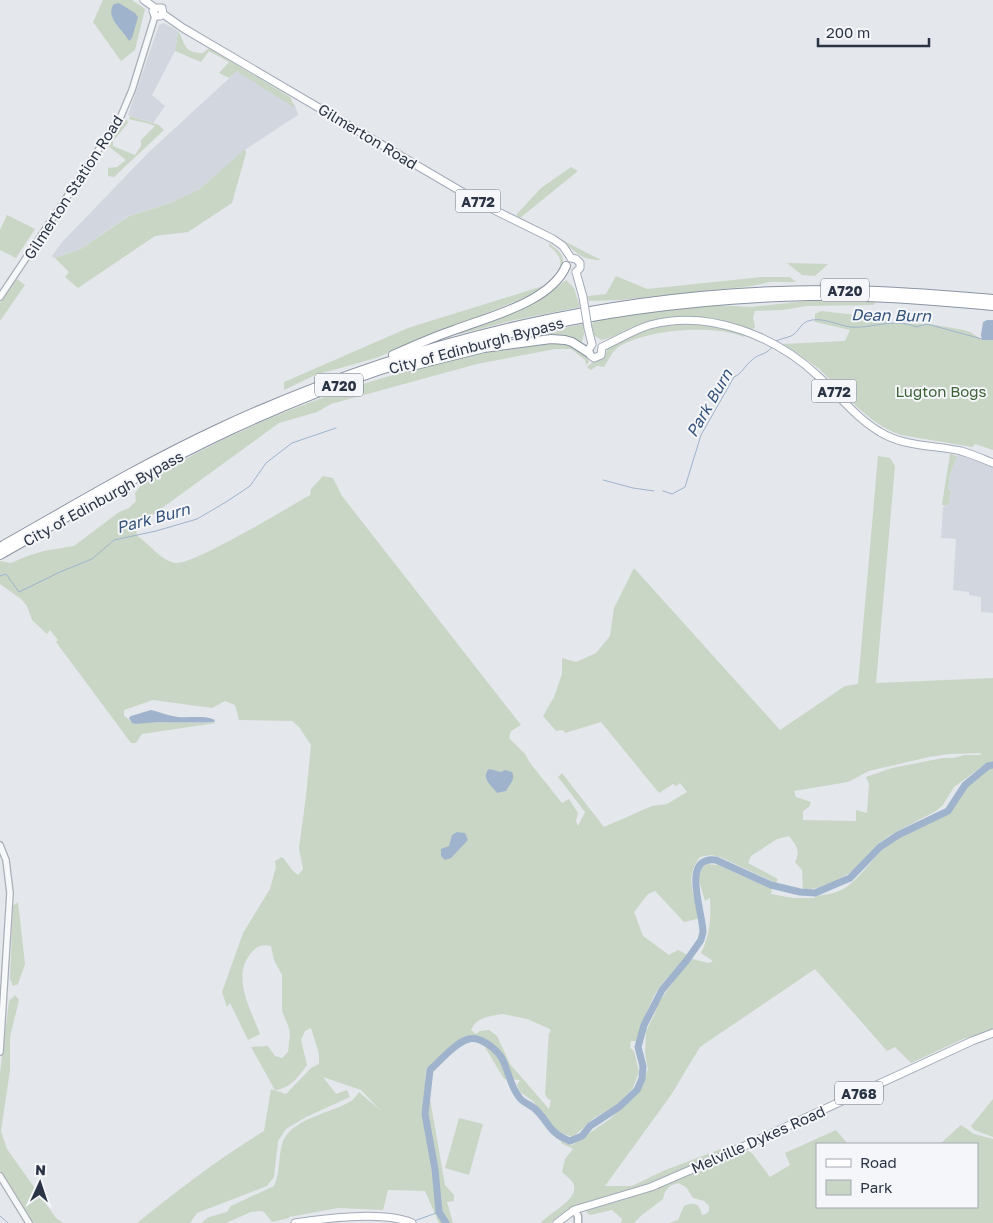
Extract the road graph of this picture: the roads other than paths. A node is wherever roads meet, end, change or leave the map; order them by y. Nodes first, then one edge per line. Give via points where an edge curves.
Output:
1 (144, 0) edge
2 (155, 12) junction
3 (571, 258) junction
4 (566, 266) junction
5 (576, 272) junction
6 (0, 297) edge
7 (993, 299) edge
8 (993, 306) edge
9 (592, 344) junction
10 (602, 347) junction
11 (589, 353) junction
12 (326, 382) junction
13 (334, 387) junction
14 (993, 463) edge
15 (0, 547) edge
16 (0, 555) edge
17 (0, 845) edge
18 (993, 1033) edge
19 (0, 1052) edge
20 (0, 1176) edge
21 (574, 1210) junction
22 (409, 1222) edge
23 (29, 1223) edge
24 (295, 1223) edge
25 (557, 1223) edge
26 (578, 1223) edge

1 - 2 main road, A772
2 - 3 main road, Gilmerton Road / A772 via 162,8 163,14 183,28 486,206 554,240
2 - 6 street, Gilmerton Station Road via 121,116
3 - 4 main road
3 - 5 main road, A772 via 580,262
4 - 5 main road
4 - 12 highway via 560,278 527,301
5 - 9 main road, A772, bridge
7 - 12 highway, City of Edinburgh Bypass / A720 via 895,291 816,290 665,300 592,310 486,332
8 - 13 highway, City of Edinburgh Bypass / A720 via 900,298 808,296 648,308 554,323 485,340 399,364
9 - 10 main road
9 - 11 main road
10 - 11 main road, A772 via 599,356 594,358
10 - 14 main road, A772 via 651,325 688,320 724,325 773,345 811,369 858,417 881,433 900,441 961,451
11 - 13 highway via 572,342 558,339 513,343
12 - 15 highway, City of Edinburgh Bypass / A720 via 170,452
13 - 16 highway, City of Edinburgh Bypass / A720 via 198,446
17 - 19 street via 6,860 10,893
18 - 21 main road, Melville Dykes Road / A768 via 651,1187
20 - 23 street
21 - 25 main road, A768
21 - 26 main road
22 - 24 main road via 379,1218 323,1218

